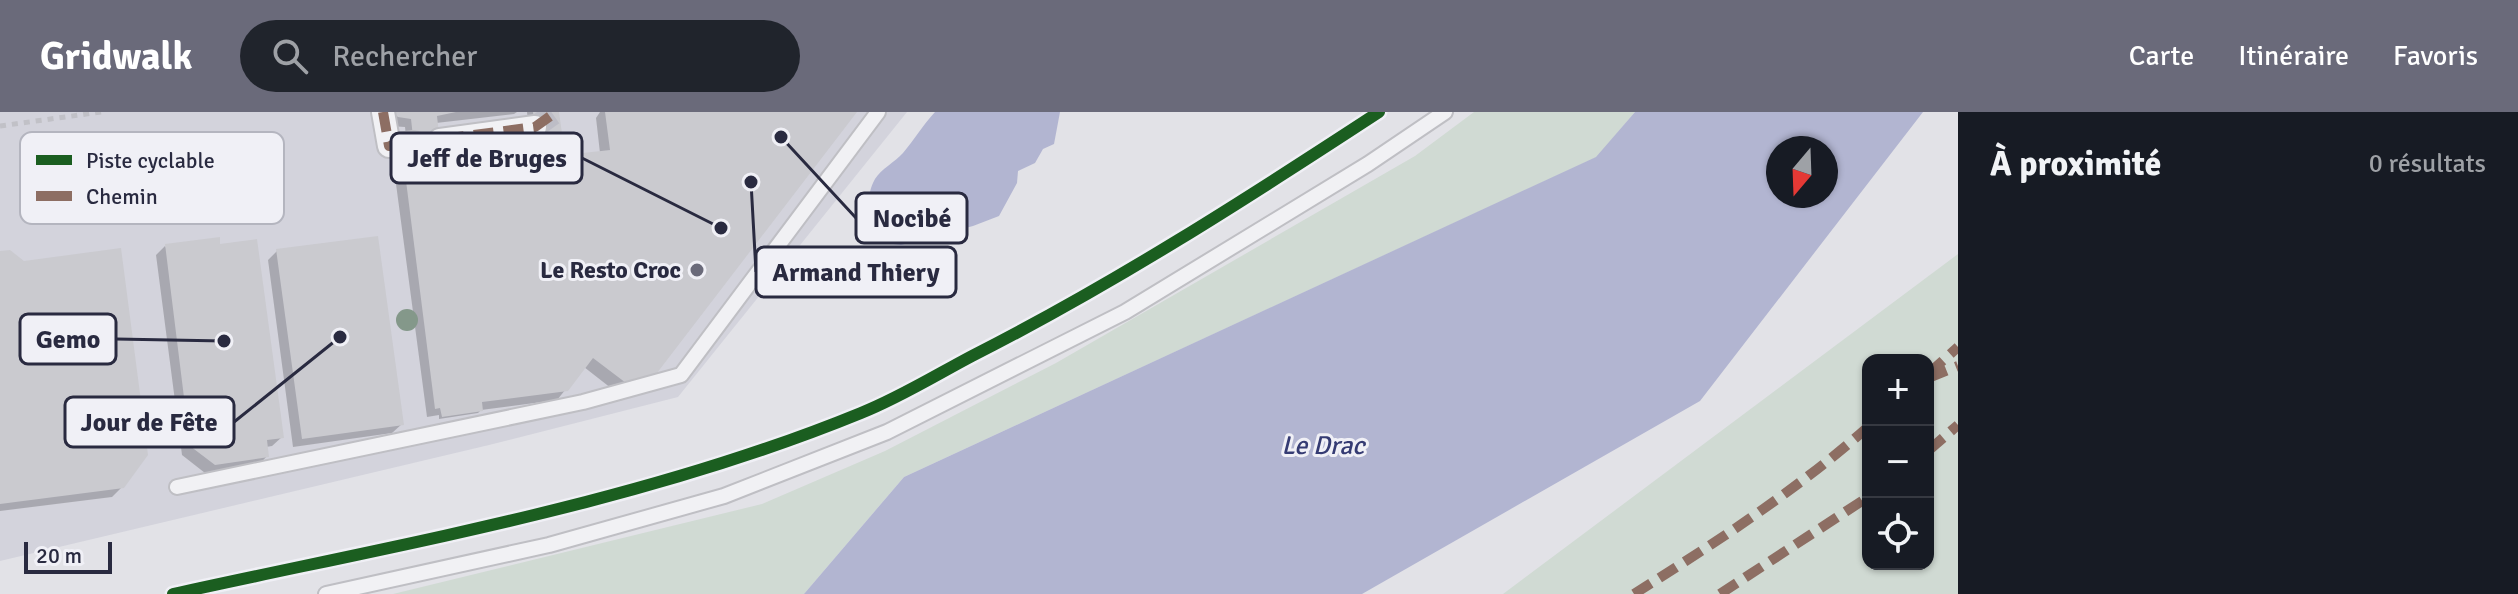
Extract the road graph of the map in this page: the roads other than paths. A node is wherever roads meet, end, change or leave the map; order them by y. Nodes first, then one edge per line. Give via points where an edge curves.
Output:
1 (383, 112) edge
2 (878, 112) edge
3 (1445, 112) edge
4 (535, 127) tunnel mouth
5 (440, 140) dead end
6 (414, 143) dead end
7 (177, 487) dead end
8 (326, 594) edge

1 - 6 street via 389,146
2 - 7 lane via 681,375 583,402
3 - 8 lane via 1125,312 887,432 724,496 549,545
4 - 5 street

